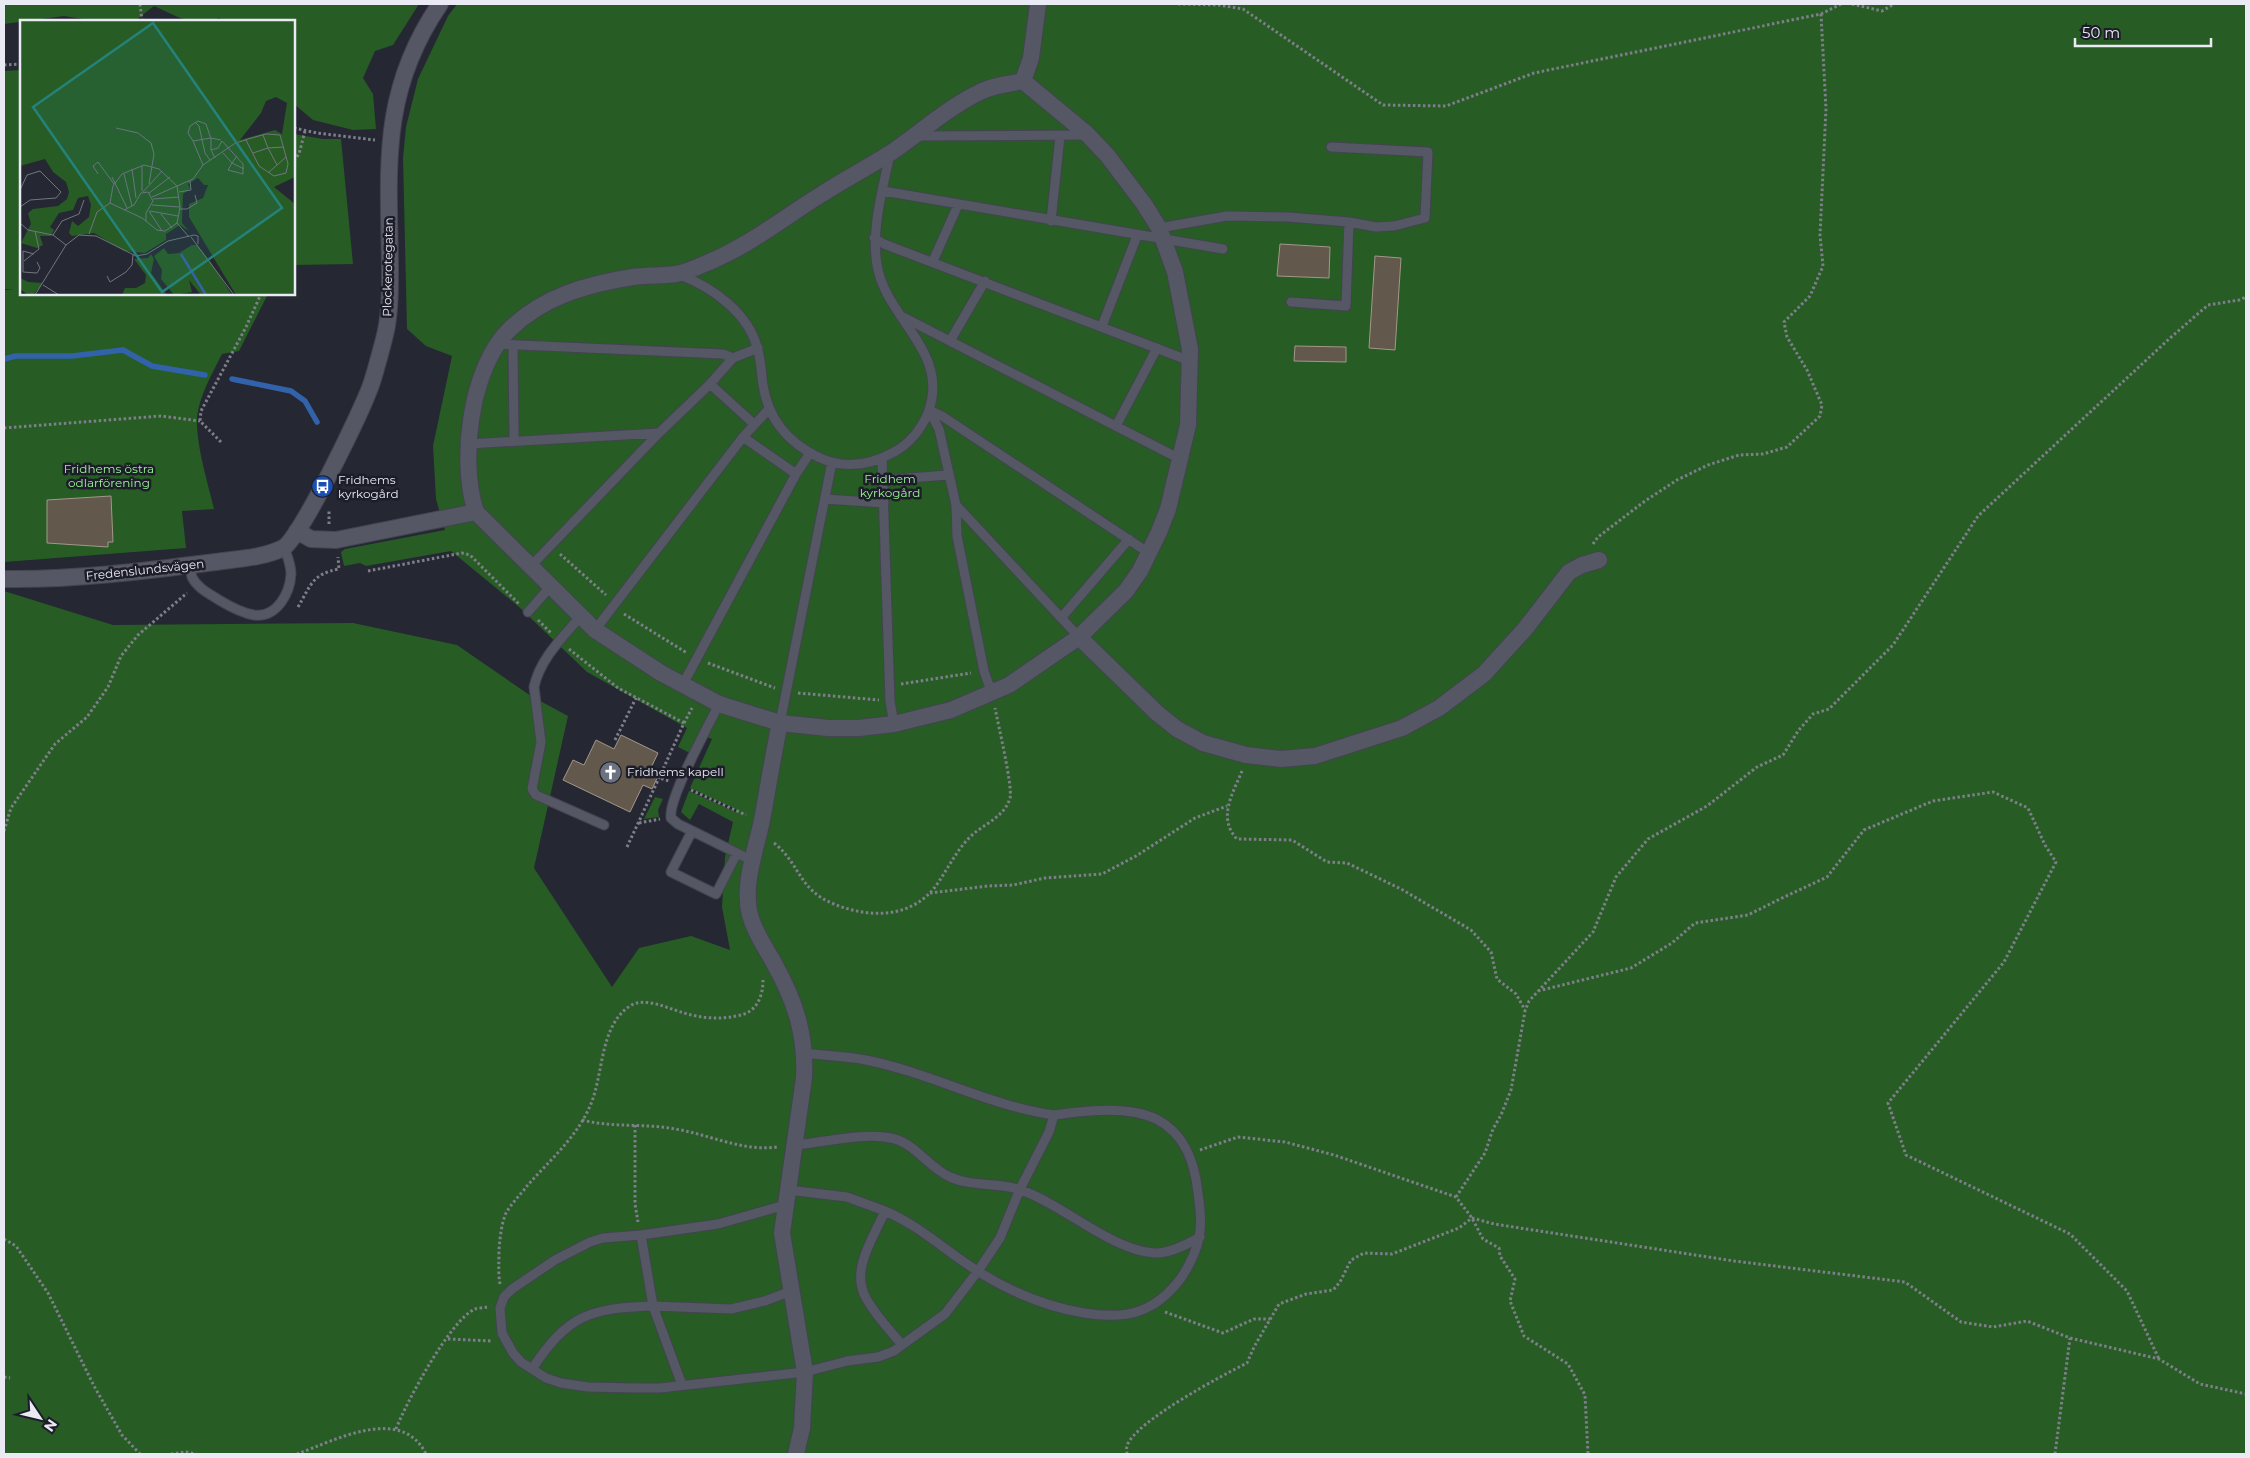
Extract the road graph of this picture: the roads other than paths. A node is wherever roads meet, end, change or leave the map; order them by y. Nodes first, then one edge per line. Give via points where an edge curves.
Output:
1 (440, 4) edge
2 (1038, 4) edge
3 (1024, 81) junction
4 (1087, 134) junction
5 (914, 136) junction
6 (1060, 136) junction
7 (1331, 147) dead end
8 (890, 153) junction
9 (883, 191) junction
10 (958, 204) junction
11 (1051, 221) junction
12 (1349, 222) junction
13 (1161, 234) junction
14 (1137, 236) junction
15 (874, 238) junction
16 (1224, 249) dead end
17 (934, 262) junction
18 (678, 274) junction
19 (985, 281) junction
20 (1291, 302) dead end
21 (900, 316) junction
22 (1102, 326) junction
23 (950, 341) junction
24 (505, 344) junction
25 (758, 348) junction
26 (1157, 348) junction
27 (733, 358) junction
28 (1190, 361) junction
29 (710, 384) junction
30 (769, 409) junction
31 (929, 410) junction
32 (754, 424) junction
33 (1116, 426) junction
34 (659, 433) junction
35 (743, 437) junction
36 (514, 441) junction
37 (468, 444) junction
38 (810, 453) junction
39 (882, 458) junction
40 (1180, 459) junction
41 (832, 462) junction
42 (796, 474) junction
43 (948, 475) junction
44 (884, 480) junction
45 (825, 499) junction
46 (884, 503) junction
47 (956, 506) junction
48 (476, 512) junction
49 (297, 531) junction
50 (1129, 539) junction
51 (284, 547) junction
52 (1149, 553) junction
53 (1600, 560) dead end
54 (190, 566) junction
55 (530, 567) junction
56 (4, 579) edge
57 (550, 587) junction
58 (528, 612) road end
59 (581, 616) junction
60 (1061, 618) junction
61 (596, 630) junction
62 (1079, 637) junction
63 (683, 684) junction
64 (992, 694) junction
65 (719, 704) junction
66 (780, 723) junction
67 (894, 724) junction
68 (604, 825) dead end
69 (692, 831) junction
70 (737, 853) junction
71 (753, 861) junction
72 (805, 1053) junction
73 (1054, 1115) junction
74 (793, 1145) junction
75 (1020, 1189) junction
76 (786, 1197) junction
77 (885, 1211) junction
78 (641, 1235) junction
79 (1200, 1237) junction
80 (978, 1271) junction
81 (791, 1291) junction
82 (653, 1306) junction
83 (902, 1345) junction
84 (532, 1369) junction
85 (805, 1372) junction
86 (682, 1385) junction
87 (796, 1454) edge

1 - 49 street, Plockerotegatan via 411,54 397,96 390,142 389,307 385,337 364,402
2 - 3 street via 1031,58
3 - 4 street
3 - 5 street via 983,90
4 - 6 lane
4 - 13 street via 1128,180
5 - 6 lane
5 - 8 street
6 - 11 lane
7 - 12 lane via 1428,152 1425,218 1376,227
8 - 9 lane
8 - 18 street via 752,240 717,259
9 - 10 lane
9 - 15 lane
10 - 11 lane
10 - 17 lane
11 - 14 lane
12 - 13 lane via 1226,216
12 - 20 lane via 1346,306
13 - 14 lane
13 - 16 lane
13 - 28 street via 1175,272
14 - 22 lane
15 - 17 lane
15 - 21 lane via 877,267 885,291
17 - 19 lane
18 - 24 street via 634,276 561,295 538,306 509,329
18 - 25 lane via 711,290 729,305 743,320
19 - 22 lane
19 - 23 lane
21 - 23 lane
21 - 31 lane via 924,350 932,374 933,393
22 - 26 lane
23 - 33 lane
24 - 27 lane via 723,354
24 - 36 lane
24 - 37 street via 484,370
25 - 27 lane
25 - 30 lane
26 - 28 lane
26 - 33 lane
27 - 29 lane
28 - 40 street via 1188,425
29 - 32 lane
29 - 34 lane
30 - 32 lane
30 - 38 lane via 779,428
31 - 39 lane via 907,443
31 - 43 lane via 939,429
31 - 50 lane
32 - 35 lane
33 - 40 lane
34 - 36 lane
34 - 55 lane
35 - 42 lane
35 - 61 lane
36 - 37 lane
37 - 48 street via 470,493
38 - 41 lane
38 - 42 lane
39 - 41 lane via 861,464
39 - 44 lane
40 - 52 street via 1168,509
41 - 45 lane
42 - 63 lane
43 - 44 lane
43 - 47 lane
44 - 46 lane
45 - 46 lane
45 - 66 lane
46 - 67 lane via 890,701
47 - 60 lane
47 - 64 lane via 957,536 984,671
48 - 49 street via 336,540 311,539
48 - 55 street
49 - 51 street, Plockerotegatan
50 - 52 lane
50 - 60 lane
51 - 54 street, Fredenslundsvägen via 235,560
51 - 54 lane via 290,566 289,587 282,602 267,614 256,615 231,608 197,584
52 - 62 street via 1126,591
53 - 62 street via 1582,565 1565,576 1514,642 1475,682 1423,718 1358,744 1315,756 1281,759 1246,755 1203,742 1176,729
54 - 56 street, Fredenslundsvägen via 101,575
55 - 57 street
57 - 58 lane
57 - 59 street
59 - 61 street
59 - 68 lane via 542,664 534,687 541,742 532,789 536,795
60 - 62 lane
61 - 63 street
62 - 64 street via 1023,677
63 - 65 street
64 - 67 street via 951,710
65 - 66 street
65 - 69 lane via 671,809 671,818
66 - 67 street via 828,728
66 - 71 street
69 - 70 lane
69 - 70 lane via 671,872 716,894
70 - 71 lane
71 - 72 street via 749,908 763,948 793,1000
72 - 73 lane via 866,1060 945,1083 1007,1106
72 - 74 street
73 - 75 lane via 1049,1132
73 - 79 lane via 1103,1111 1146,1116 1164,1124 1185,1144 1189,1154 1197,1180
74 - 75 lane via 875,1136 891,1138 902,1142 951,1177
74 - 76 street
75 - 79 lane via 1106,1236 1144,1251 1169,1250
75 - 80 lane via 1000,1238
76 - 77 lane via 847,1197
76 - 78 lane via 718,1224
76 - 81 street via 782,1233
77 - 80 lane via 917,1227
77 - 83 lane via 861,1268 861,1286 869,1304
78 - 82 lane
78 - 84 lane via 603,1238 574,1249 520,1283 502,1301 500,1327 504,1339 513,1353
79 - 80 lane via 1182,1276 1164,1298 1153,1306 1121,1315 1063,1309 996,1282
80 - 83 lane via 945,1314
81 - 82 lane via 731,1309
81 - 85 street
82 - 84 lane via 601,1311 576,1320 556,1337
82 - 86 lane
83 - 85 lane via 878,1357
84 - 86 lane via 554,1382 582,1387
85 - 86 lane
85 - 87 street via 803,1419

